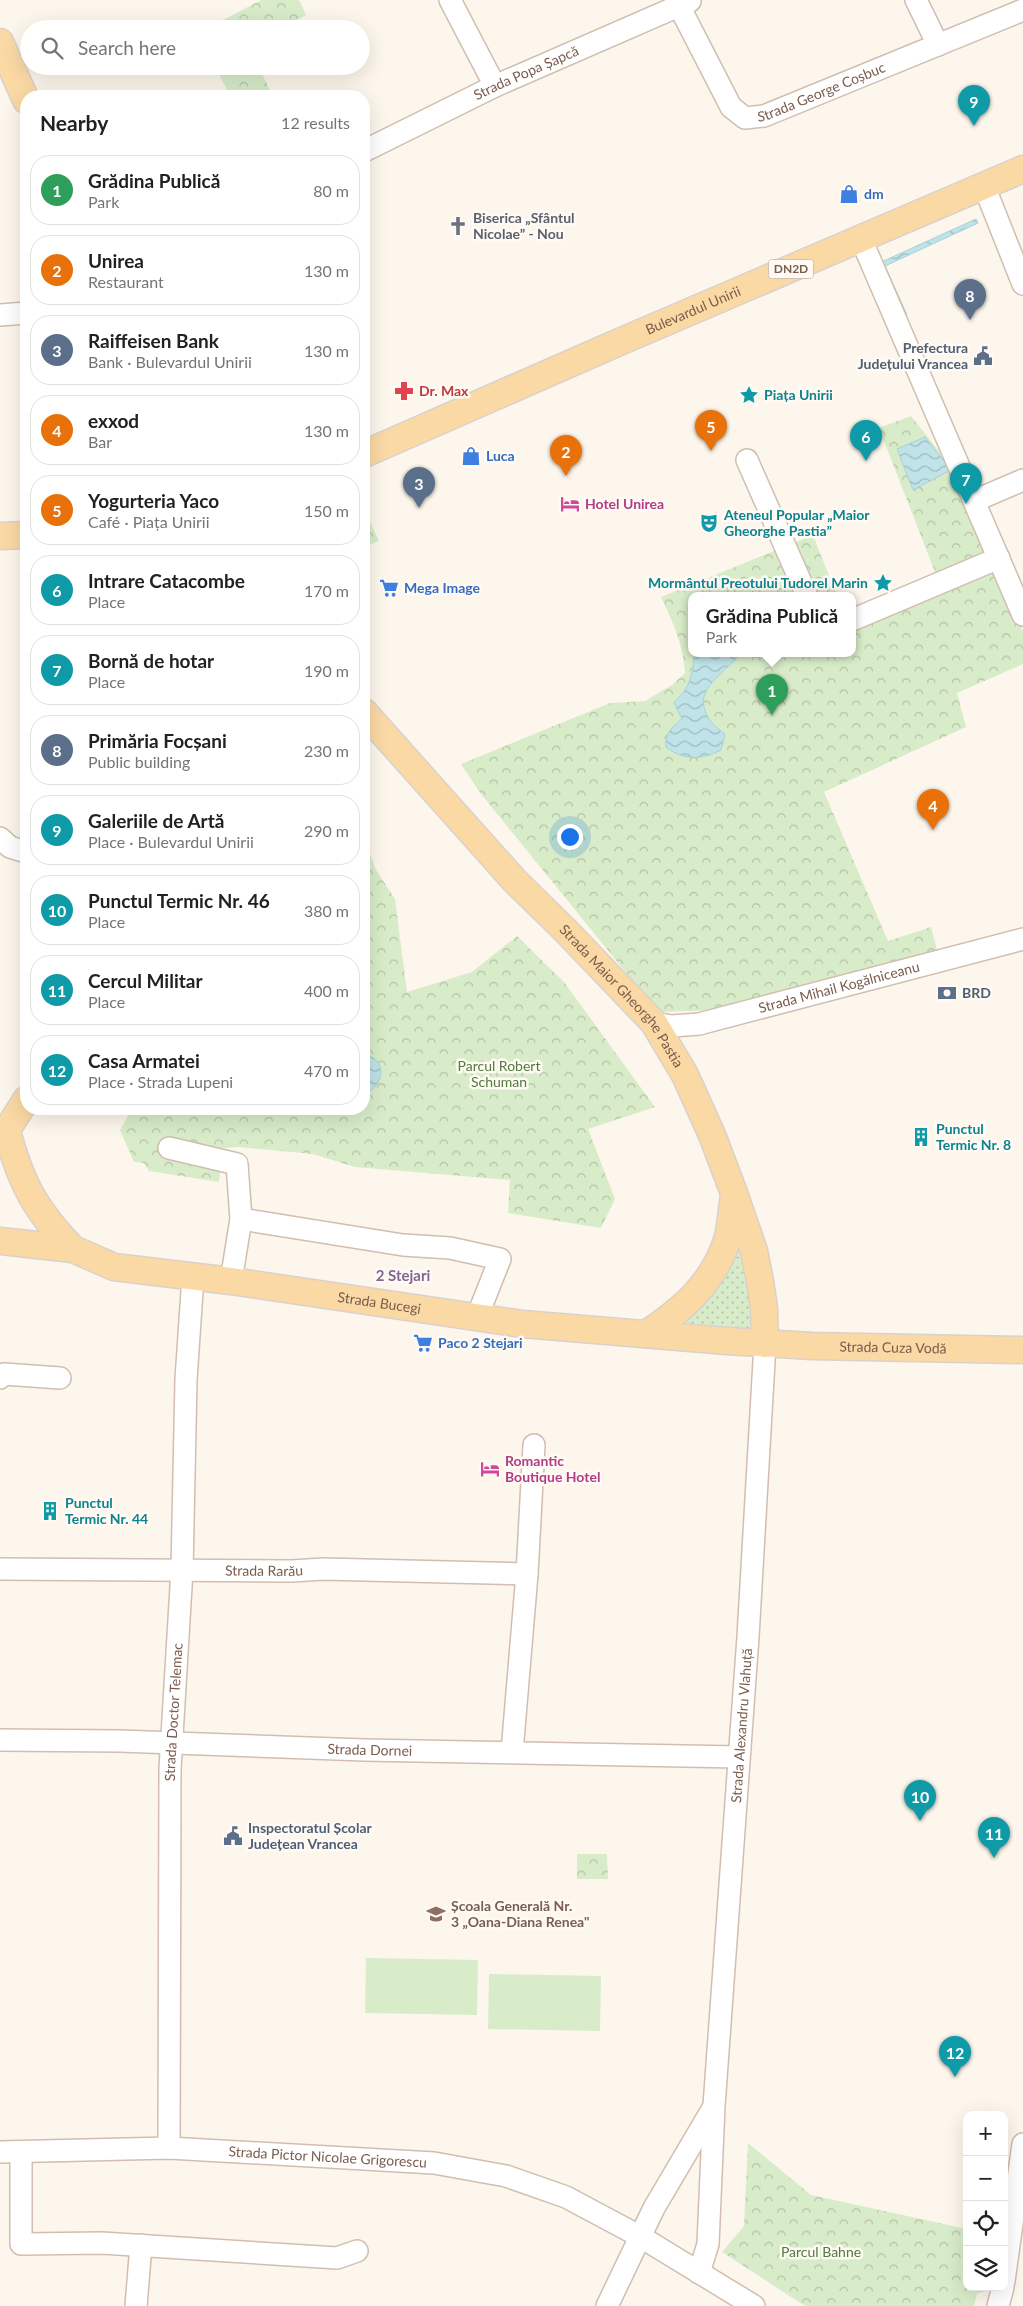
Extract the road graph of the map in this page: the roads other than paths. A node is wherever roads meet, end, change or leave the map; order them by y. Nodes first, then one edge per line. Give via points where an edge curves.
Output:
1 (450, 0) edge
2 (916, 0) edge
3 (682, 2) edge
4 (1023, 10) edge
5 (0, 42) edge
6 (938, 45) junction
7 (495, 86) junction
8 (22, 90) edge
9 (370, 148) edge
10 (1023, 169) edge
11 (984, 186) junction
12 (861, 239) junction
13 (1023, 284) edge
14 (20, 314) edge
15 (0, 315) edge
16 (370, 451) edge
17 (747, 460) dead end
18 (1023, 480) edge
19 (974, 501) junction
20 (20, 534) edge
21 (0, 536) edge
22 (999, 558) junction
23 (805, 592) edge
24 (1023, 615) edge
25 (856, 618) edge
26 (370, 726) edge
27 (375, 738) edge
28 (0, 838) edge
29 (20, 850) edge
30 (1023, 938) edge
31 (654, 1023) junction
32 (20, 1109) edge
33 (3, 1136) edge
34 (169, 1148) dead end
35 (734, 1193) junction
36 (241, 1219) junction
37 (0, 1241) edge
38 (74, 1249) junction
39 (193, 1277) junction
40 (231, 1281) junction
41 (477, 1317) junction
42 (646, 1334) junction
43 (765, 1344) junction
44 (1023, 1350) edge
45 (0, 1378) edge
46 (60, 1378) dead end
47 (534, 1445) dead end
48 (0, 1569) edge
49 (182, 1570) junction
50 (527, 1574) junction
51 (0, 1740) edge
52 (171, 1744) junction
53 (512, 1752) junction
54 (739, 1757) junction
55 (714, 2106) junction
56 (1023, 2144) edge
57 (169, 2148) junction
58 (0, 2152) edge
59 (21, 2153) junction
60 (641, 2237) junction
61 (141, 2244) junction
62 (357, 2251) dead end
63 (1008, 2252) edge
64 (699, 2273) junction
65 (1002, 2291) edge
66 (136, 2306) edge
67 (607, 2306) edge
68 (754, 2306) edge
69 (998, 2306) edge

1 - 7 street
2 - 6 street
3 - 6 street, Strada George Coșbuc via 731,107 745,118 764,116
3 - 7 street, Strada Popa Șapcă
4 - 6 street, Strada George Coșbuc
5 - 8 main road
7 - 9 street, Strada Popa Șapcă
10 - 11 main road, Bulevardul Unirii / DN2D
11 - 12 main road, Bulevardul Unirii / DN2D
11 - 13 street
12 - 16 main road, Bulevardul Unirii / DN2D
12 - 19 street
14 - 15 street
17 - 23 street
18 - 19 street
19 - 22 street
20 - 21 main road
22 - 24 street
22 - 25 street
26 - 27 main road, Strada Maior Gheorghe Pastia
27 - 31 main road, Strada Maior Gheorghe Pastia
28 - 29 street via 10,847
30 - 31 street, Strada Mihail Kogălniceanu via 699,1024 672,1026
31 - 35 main road, Strada Maior Gheorghe Pastia via 685,1075
32 - 33 main road
33 - 38 main road via 30,1196 49,1225
34 - 36 street via 237,1164
35 - 42 main road via 726,1245 714,1270 680,1311
35 - 43 main road, Strada Maior Gheorghe Pastia via 754,1251 764,1309
36 - 40 street
36 - 41 street via 403,1245 450,1248 500,1259
37 - 38 main road, Strada Bucegi
38 - 39 main road, Strada Bucegi via 114,1267
39 - 40 main road, Strada Bucegi
39 - 49 street, Strada Doctor Telemac via 186,1379
40 - 41 main road, Strada Bucegi
41 - 42 main road, Strada Bucegi
42 - 43 main road, Strada Bucegi
43 - 44 main road, Strada Cuza Vodă
43 - 54 street, Strada Alexandru Vlahuță
45 - 46 street via 4,1374
47 - 50 street
48 - 49 street, Strada Rarău
49 - 50 street, Strada Rarău via 323,1569
49 - 52 street, Strada Doctor Telemac
50 - 53 street
51 - 52 street, Strada Dornei
52 - 53 street, Strada Dornei
52 - 57 street, Strada Doctor Telemac
53 - 54 street, Strada Dornei
54 - 55 street, Strada Alexandru Vlahuță
55 - 60 street, Strada Alexandru Vlahuță via 654,2208
55 - 64 street, Strada Alexandru Vlahuță via 708,2244
56 - 63 street
57 - 59 street, Strada Pictor Nicolae Grigorescu
57 - 60 street, Strada Pictor Nicolae Grigorescu via 434,2163 506,2176 566,2197
58 - 59 street, Strada Pictor Nicolae Grigorescu
59 - 61 street via 21,2244
60 - 64 street
60 - 67 street, Strada Alexandru Vlahuță
61 - 62 street via 337,2258
61 - 66 street
64 - 68 street
65 - 69 street

